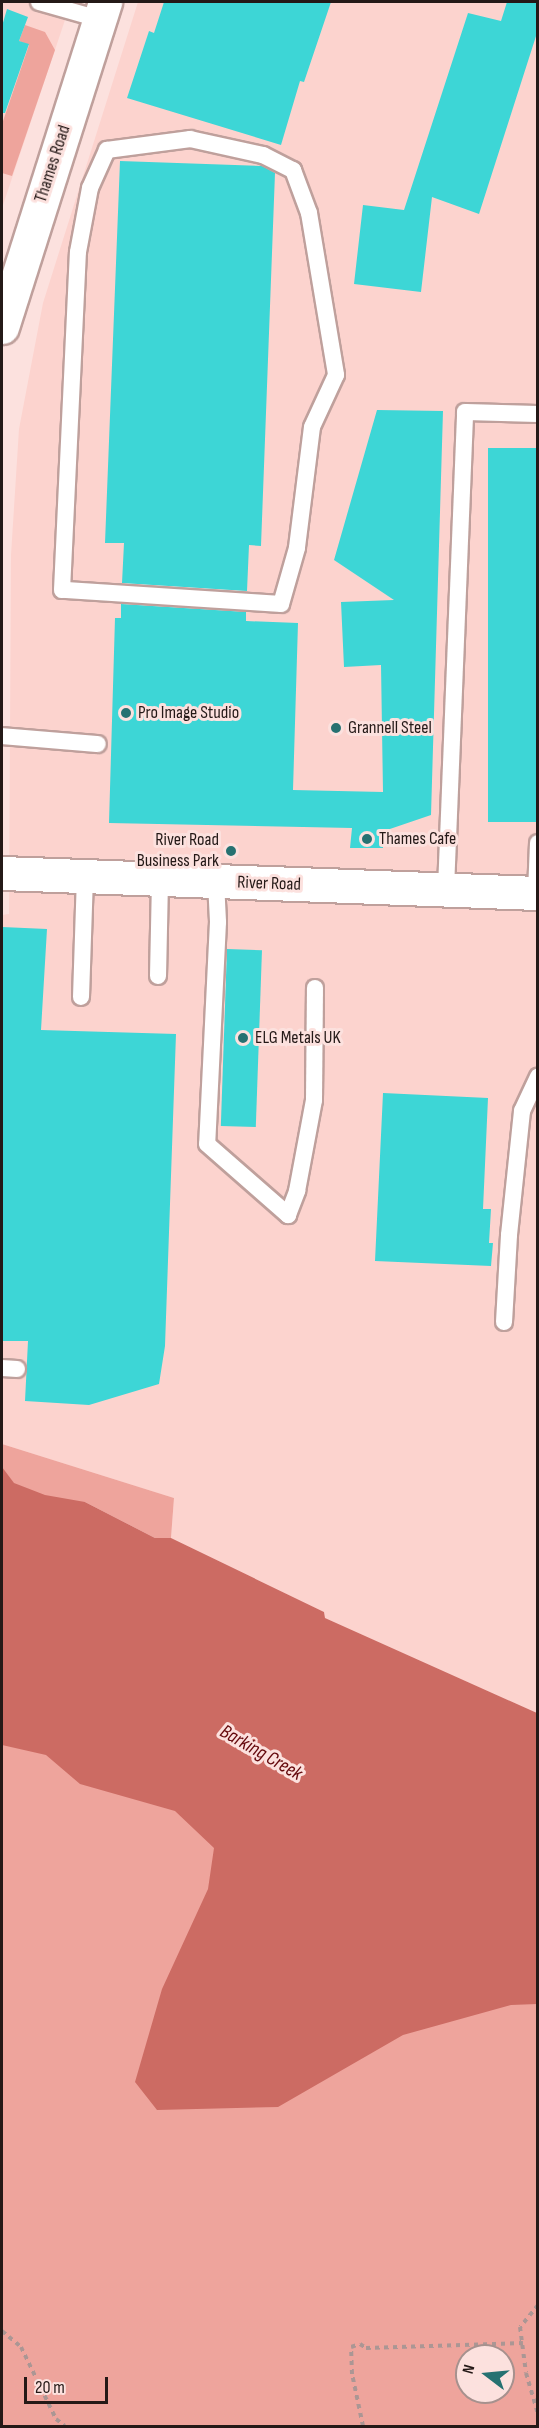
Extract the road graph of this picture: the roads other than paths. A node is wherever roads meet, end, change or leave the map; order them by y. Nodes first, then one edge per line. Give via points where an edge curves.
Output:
1 (39, 2) edge
2 (102, 10) edge
3 (2, 327) edge
4 (537, 414) edge
5 (62, 590) joint
6 (2, 736) edge
7 (98, 744) dead end
8 (537, 843) edge
9 (2, 873) edge
10 (85, 876) junction
11 (160, 879) junction
12 (216, 882) junction
13 (446, 889) junction
14 (537, 893) edge
15 (158, 976) dead end
16 (315, 988) dead end
17 (81, 997) dead end
18 (537, 1077) edge
19 (504, 1322) dead end

1 - 2 lane
2 - 3 street, Thames Road
4 - 13 lane via 465,412
5 - 5 lane via 281,604 297,548 312,427 336,375 309,213 293,170 263,155 190,139 107,150 90,188 78,252
6 - 7 lane
8 - 14 lane
9 - 10 street, River Road
10 - 11 street, River Road
10 - 17 lane
11 - 12 street, River Road
11 - 15 lane
12 - 13 street, River Road
12 - 16 lane via 218,922 207,1144 288,1215 297,1191 314,1100
13 - 14 street, River Road
18 - 19 lane via 522,1111

